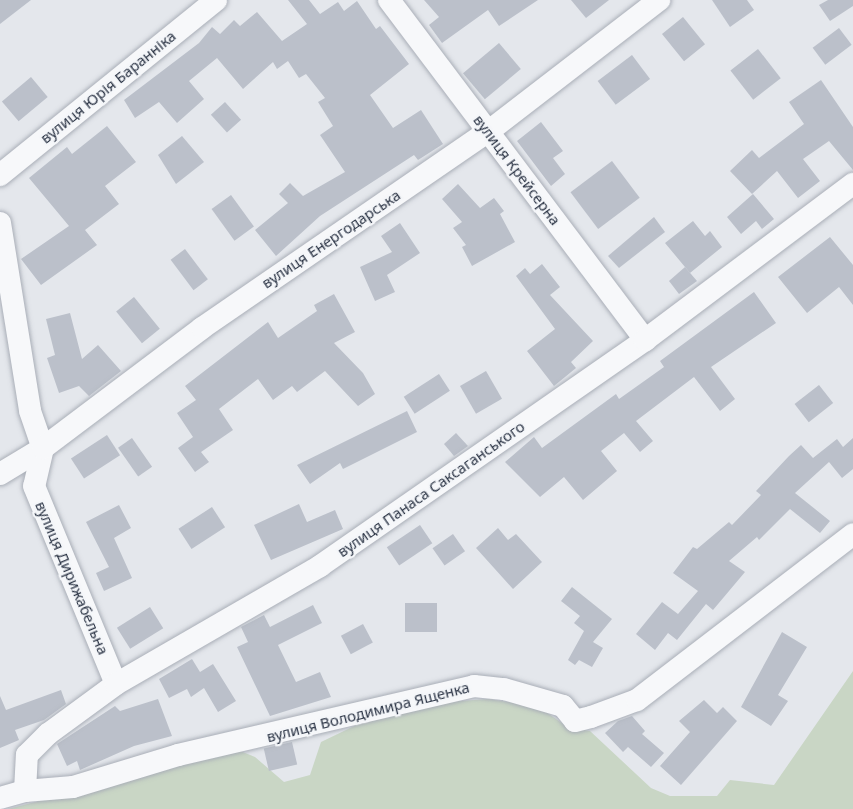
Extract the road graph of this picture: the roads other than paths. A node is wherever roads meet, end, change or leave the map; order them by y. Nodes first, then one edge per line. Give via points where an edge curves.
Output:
1 (216, 0) edge
2 (389, 0) edge
3 (658, 0) edge
4 (489, 131) junction
5 (0, 175) edge
6 (853, 184) edge
7 (0, 224) edge
8 (645, 340) junction
9 (43, 448) junction
10 (0, 474) edge
11 (853, 534) edge
12 (116, 684) junction
13 (25, 791) junction
14 (0, 798) edge

1 - 5 street, вулиця Юрія Баранніка
2 - 4 street, вулиця Крейсерна
3 - 4 street, вулиця Енергодарська
4 - 8 street, вулиця Крейсерна
4 - 9 street, вулиця Енергодарська via 202,328
6 - 8 street, вулиця Панаса Саксаганського
7 - 9 street via 30,411
8 - 12 street, вулиця Панаса Саксаганського via 320,566
9 - 10 street, вулиця Енергодарська
9 - 12 street, вулиця Дирижабельна via 34,486
11 - 13 street, вулиця Володимира Ященка via 637,700 575,722 563,706 504,688 474,686 178,755 73,787
12 - 13 street, вулиця Панаса Саксаганського via 48,734 27,755
13 - 14 street, вулиця Володимира Ященка

